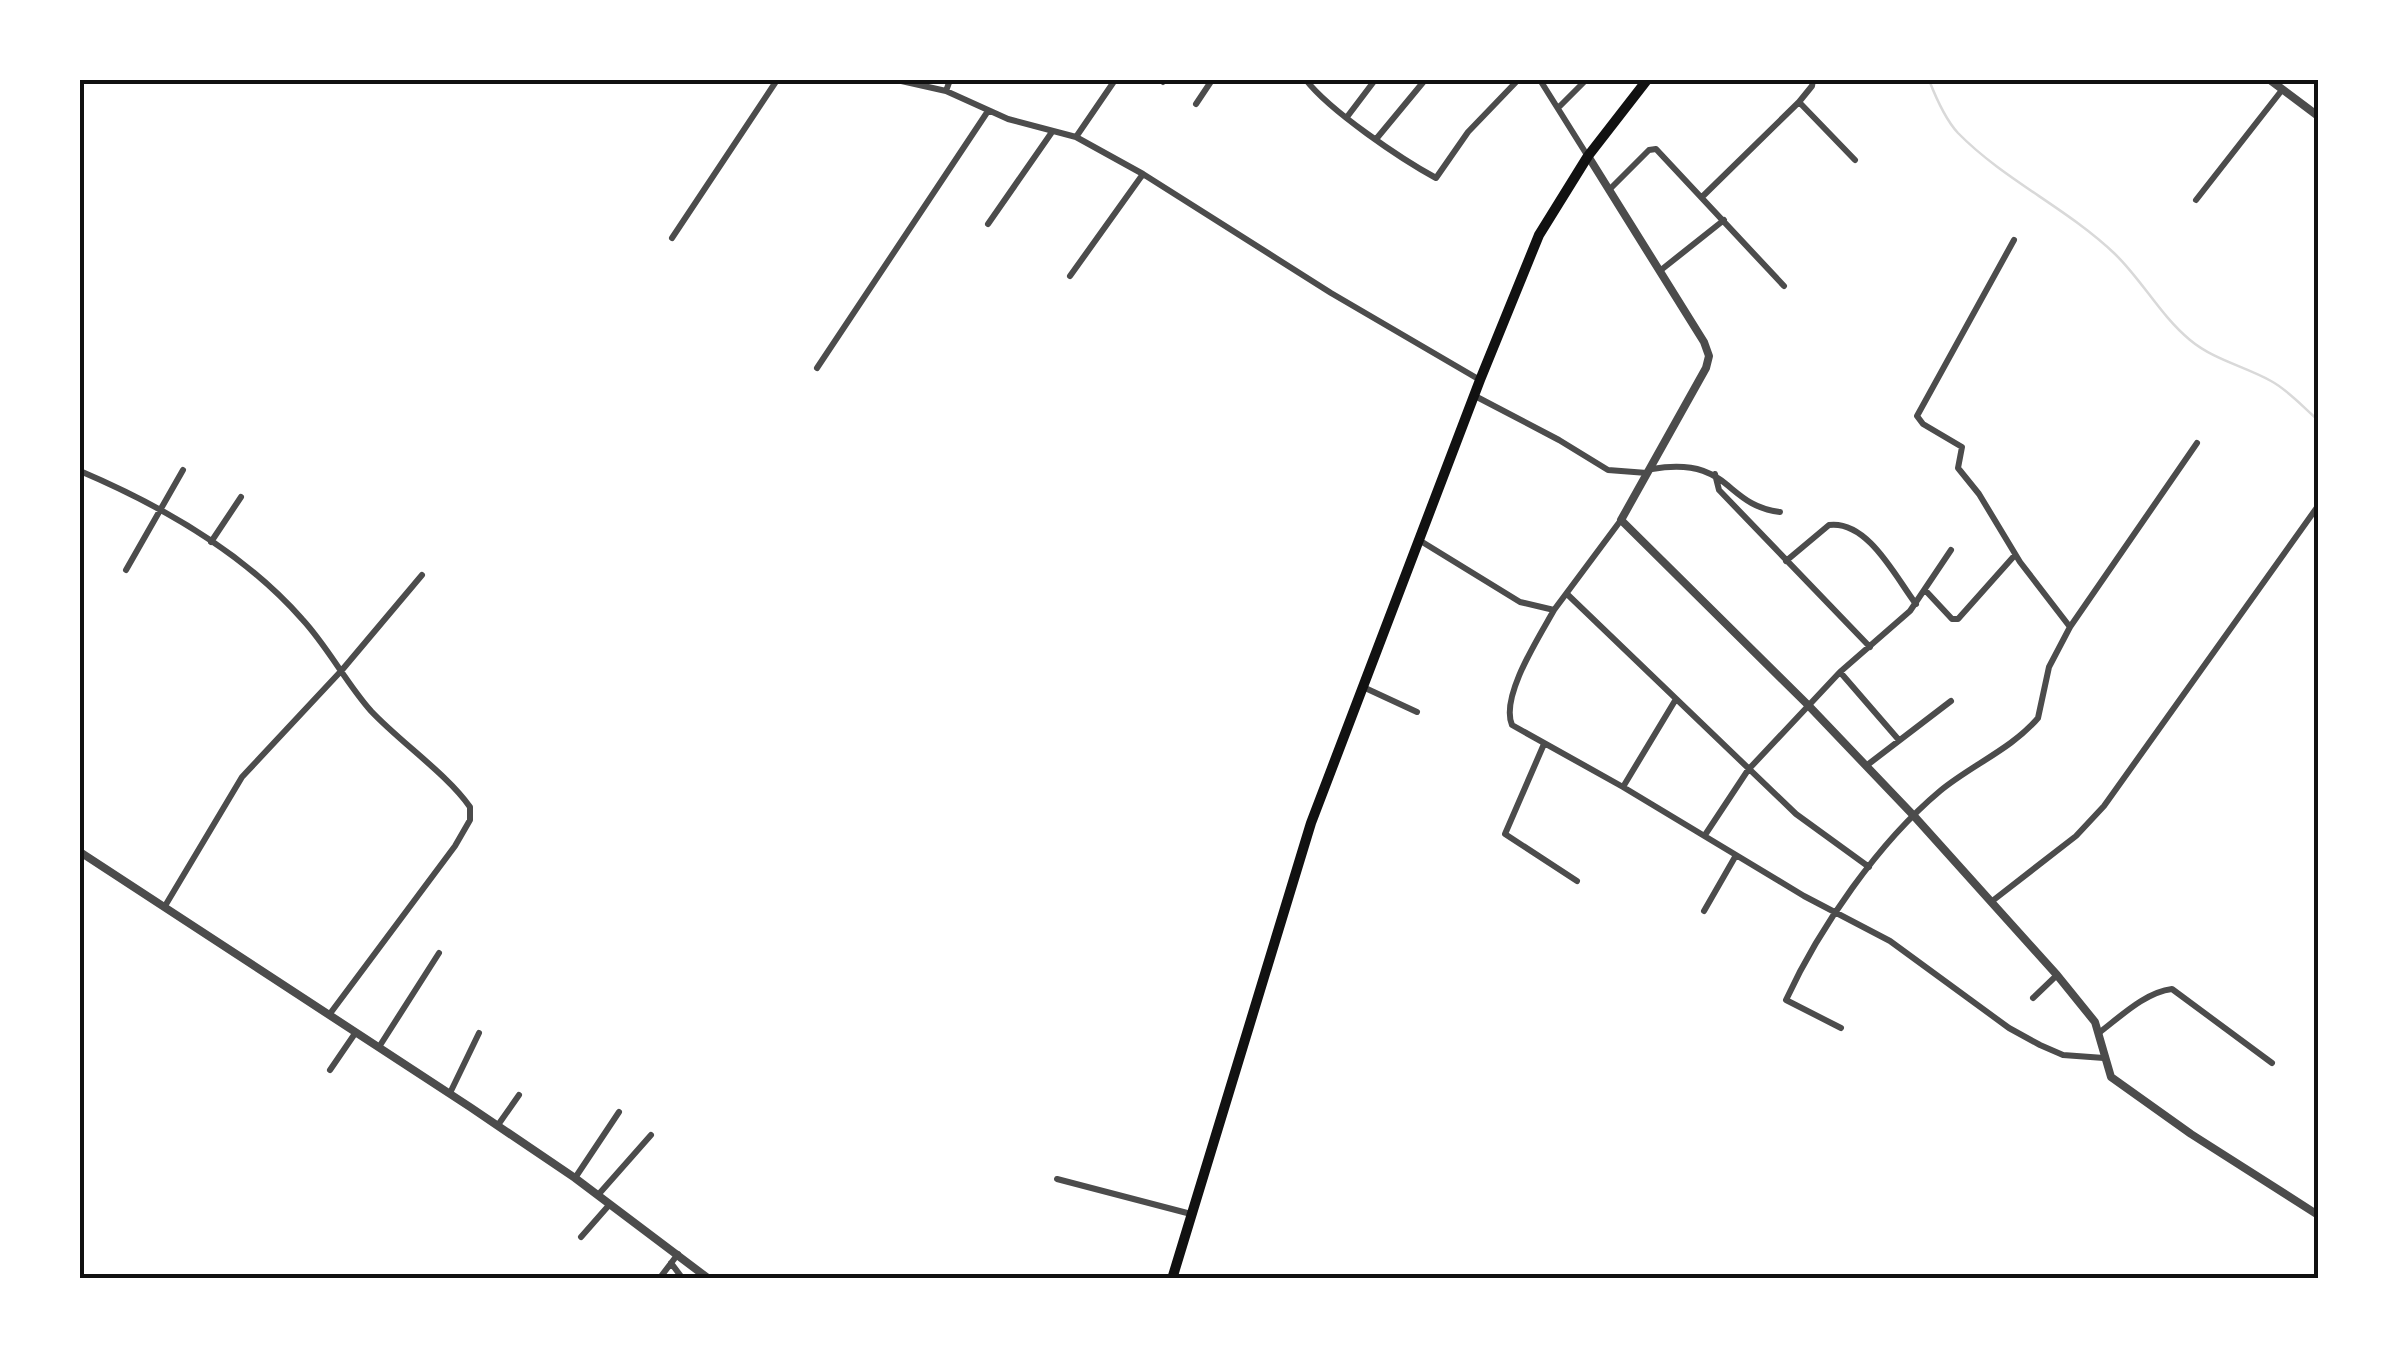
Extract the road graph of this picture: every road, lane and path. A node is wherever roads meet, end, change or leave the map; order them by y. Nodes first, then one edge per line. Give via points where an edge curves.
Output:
1 (777, 80) edge
2 (897, 80) edge
3 (950, 80) edge
4 (1115, 80) edge
5 (1212, 80) edge
6 (1306, 80) edge
7 (1375, 80) edge
8 (1425, 80) edge
9 (1518, 80) edge
10 (1540, 80) edge
11 (1586, 80) edge
12 (1646, 80) edge
13 (1813, 80) edge
14 (2270, 80) edge
15 (2282, 90) junction
16 (946, 91) junction
17 (1799, 102) junction
18 (1196, 104) dead end
19 (1558, 108) junction
20 (988, 110) junction
21 (2318, 116) edge
22 (1348, 117) junction
23 (1052, 132) junction
24 (1076, 137) junction
25 (1377, 138) junction
26 (1588, 156) junction
27 (1855, 160) dead end
28 (1143, 174) junction
29 (1610, 190) junction
30 (1702, 197) junction
31 (2196, 200) dead end
32 (1724, 220) junction
33 (988, 224) dead end
34 (672, 238) dead end
35 (2014, 240) dead end
36 (1661, 270) junction
37 (1070, 276) dead end
38 (1784, 286) dead end
39 (816, 368) dead end
40 (1480, 380) junction
41 (1474, 396) junction
42 (2197, 444) dead end
43 (183, 470) dead end
44 (80, 471) edge
45 (1650, 472) junction
46 (1715, 478) junction
47 (241, 497) dead end
48 (2318, 506) edge
49 (158, 512) junction
50 (1780, 512) dead end
51 (1622, 520) junction
52 (1418, 540) junction
53 (211, 542) junction
54 (1951, 550) dead end
55 (2015, 555) junction
56 (1786, 561) junction
57 (126, 570) dead end
58 (422, 574) dead end
59 (1925, 590) junction
60 (1567, 594) junction
61 (1916, 604) junction
62 (1554, 610) junction
63 (2070, 628) junction
64 (1870, 646) junction
65 (342, 670) junction
66 (1840, 672) junction
67 (1362, 686) junction
68 (1676, 699) junction
69 (1951, 701) dead end
70 (1808, 705) junction
71 (1416, 712) dead end
72 (1898, 739) junction
73 (1544, 744) junction
74 (1866, 766) junction
75 (1748, 770) junction
76 (1623, 787) junction
77 (1914, 816) junction
78 (1704, 835) junction
79 (80, 852) edge
80 (1735, 857) junction
81 (1869, 867) junction
82 (1577, 881) dead end
83 (1991, 902) junction
84 (165, 906) junction
85 (1704, 911) dead end
86 (1836, 914) junction
87 (439, 953) dead end
88 (2057, 976) junction
89 (2033, 998) dead end
90 (329, 1015) junction
91 (1841, 1028) dead end
92 (356, 1032) junction
93 (2100, 1032) junction
94 (479, 1033) dead end
95 (379, 1047) junction
96 (2104, 1058) junction
97 (2272, 1063) dead end
98 (330, 1070) dead end
99 (450, 1093) junction
100 (519, 1095) dead end
101 (619, 1112) dead end
102 (498, 1125) junction
103 (651, 1135) dead end
104 (575, 1178) junction
105 (1057, 1179) dead end
106 (598, 1195) junction
107 (610, 1204) junction
108 (1192, 1214) junction
109 (2318, 1214) edge
110 (581, 1238) dead end
111 (678, 1254) junction
112 (671, 1263) junction
113 (659, 1279) edge
114 (683, 1279) edge
115 (709, 1279) edge
116 (1172, 1279) edge

1 - 34 street
2 - 16 street
3 - 16 street
4 - 24 street
5 - 18 street
6 - 22 street
7 - 22 street
8 - 25 street
9 - 25 street via 1468,132 1438,177
10 - 19 street
11 - 19 street
12 - 26 highway
13 - 17 street
14 - 15 street
15 - 21 street
15 - 31 street
16 - 20 street
17 - 27 street
17 - 30 street
19 - 26 street
20 - 23 street
20 - 39 street
22 - 25 street
23 - 24 street
23 - 33 street
24 - 28 street
26 - 29 street
26 - 40 highway via 1539,235
28 - 37 street
28 - 40 street
29 - 30 street via 1654,148
29 - 36 street
30 - 32 street
32 - 36 street
32 - 38 street
35 - 55 street via 1917,416 1962,447 1958,468
36 - 45 street via 1708,356
40 - 41 highway
41 - 45 street via 1600,467
41 - 52 highway
42 - 63 street
43 - 49 street
44 - 49 street
45 - 46 street via 1695,466
45 - 51 street
46 - 50 street via 1755,505
46 - 56 street via 1718,490
47 - 53 street
48 - 83 street via 2104,806
49 - 53 street
49 - 57 street
51 - 60 street
51 - 70 street
52 - 62 street via 1520,602
52 - 67 highway
53 - 65 street via 278,593
54 - 59 street
55 - 59 street via 1958,619
55 - 63 street
56 - 61 street via 1829,525 1846,526 1860,533
56 - 64 street
58 - 65 street
59 - 61 street
60 - 62 street
60 - 68 street
61 - 64 street
62 - 73 street via 1510,708 1511,724
63 - 77 street via 2052,658 2034,723
64 - 66 street
65 - 84 street via 242,777
65 - 90 street via 368,708 471,813 455,846
66 - 70 street
66 - 72 street
67 - 71 street
67 - 108 highway via 1311,823
68 - 75 street
68 - 76 street
69 - 72 street
70 - 74 street
70 - 75 street
72 - 74 street
73 - 76 street
73 - 82 street via 1505,834
74 - 77 street
75 - 78 street
75 - 81 street
76 - 78 street
77 - 81 street
77 - 83 street
78 - 80 street
79 - 84 street
80 - 85 street
80 - 86 street
81 - 86 street
83 - 88 street
84 - 90 street
86 - 91 street via 1786,1000
86 - 96 street via 1890,941 2040,1045 2064,1055
87 - 95 street
88 - 89 street
88 - 93 street
90 - 92 street
92 - 95 street
92 - 98 street
93 - 96 street
93 - 97 street via 2172,989
94 - 99 street
95 - 99 street
96 - 109 street via 2111,1077 2131,1094
99 - 102 street
100 - 102 street
101 - 104 street
102 - 104 street
103 - 106 street
104 - 106 street
105 - 108 street
106 - 107 street
107 - 110 street
107 - 111 street
108 - 116 highway
111 - 112 street
111 - 115 street
112 - 113 street
112 - 114 street

